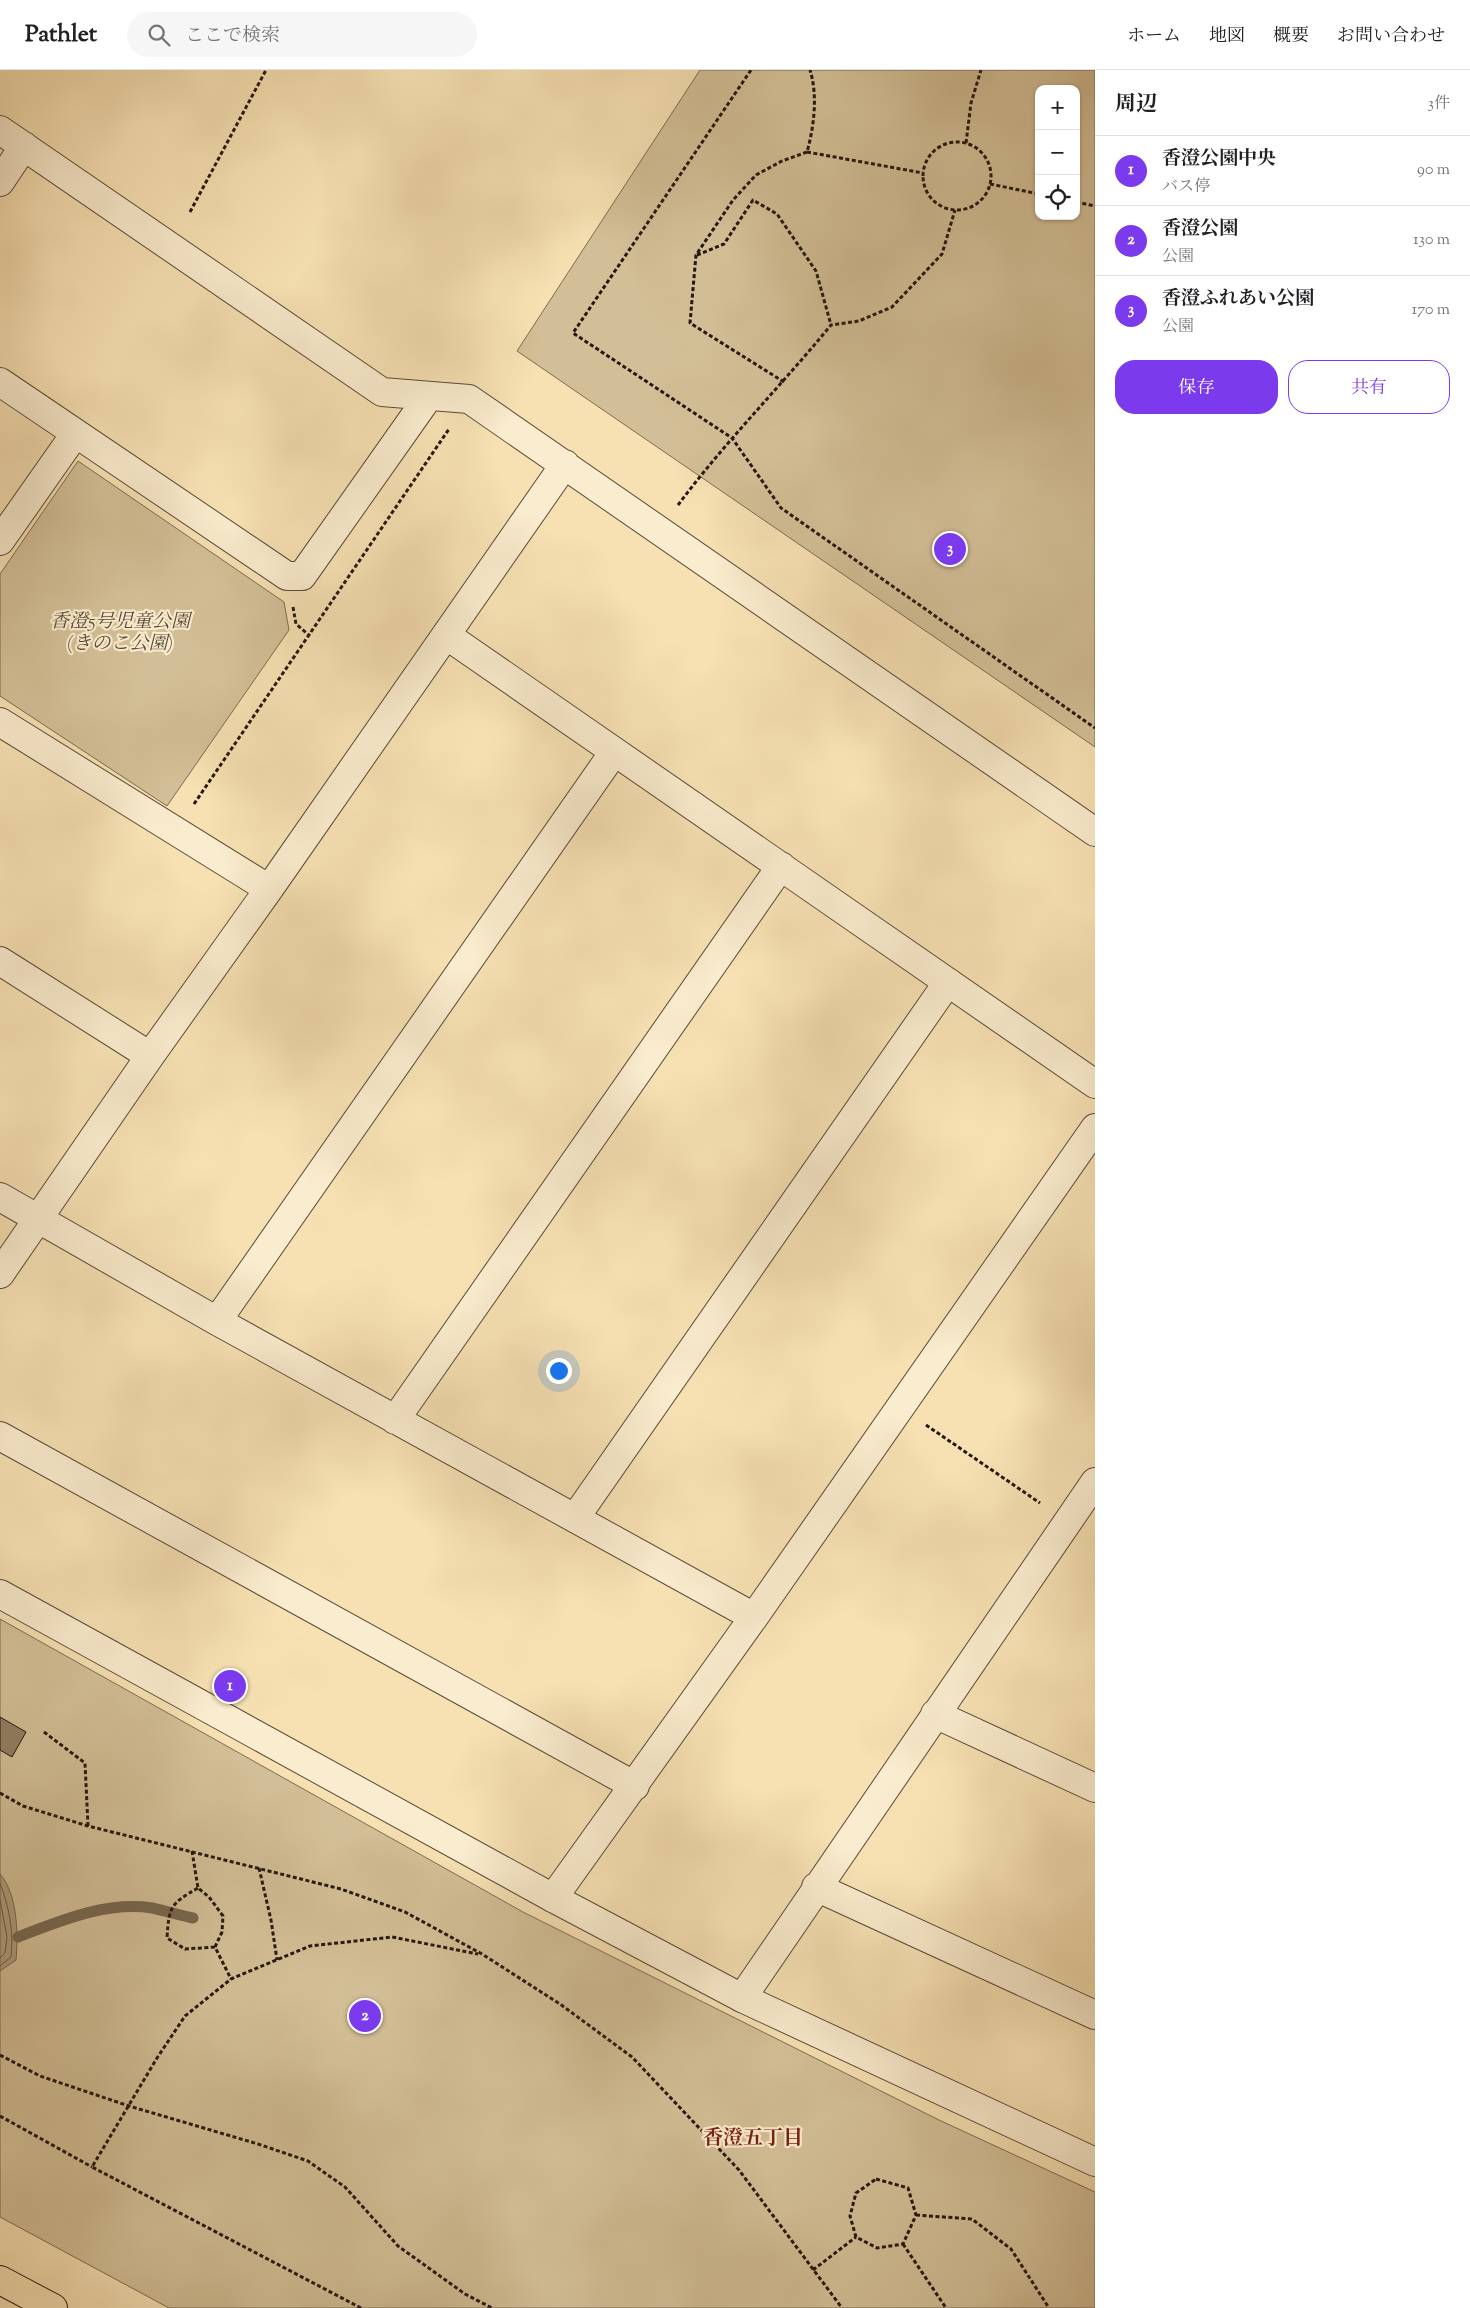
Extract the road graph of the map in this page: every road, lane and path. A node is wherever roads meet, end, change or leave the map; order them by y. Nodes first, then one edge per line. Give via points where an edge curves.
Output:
1 (266, 70) edge
2 (751, 70) edge
3 (810, 70) edge
4 (982, 70) edge
5 (0, 130) edge
6 (966, 143) junction
7 (24, 146) junction
8 (807, 152) junction
9 (923, 173) junction
10 (0, 182) edge
11 (990, 184) junction
12 (1035, 193) edge
13 (1080, 203) edge
14 (1095, 206) edge
15 (955, 210) junction
16 (190, 212) dead end
17 (696, 255) junction
18 (830, 325) junction
19 (0, 382) edge
20 (784, 382) junction
21 (429, 396) junction
22 (469, 399) junction
23 (75, 434) junction
24 (732, 438) junction
25 (565, 464) junction
26 (660, 530) junction
27 (0, 541) edge
28 (446, 635) junction
29 (0, 722) edge
30 (1095, 728) edge
31 (614, 752) junction
32 (176, 830) junction
33 (1095, 832) edge
34 (781, 866) junction
35 (269, 889) junction
36 (0, 961) edge
37 (948, 982) junction
38 (150, 1056) junction
39 (1095, 1084) edge
40 (1095, 1128) edge
41 (0, 1197) edge
42 (37, 1220) junction
43 (0, 1274) edge
44 (217, 1321) junction
45 (901, 1407) junction
46 (395, 1420) junction
47 (0, 1436) edge
48 (1095, 1482) edge
49 (575, 1518) junction
50 (1068, 1522) junction
51 (0, 1594) edge
52 (754, 1617) junction
53 (935, 1714) junction
54 (44, 1732) dead end
55 (635, 1786) junction
56 (1095, 1788) edge
57 (0, 1793) edge
58 (88, 1826) junction
59 (192, 1851) junction
60 (258, 1868) junction
61 (816, 1887) junction
62 (198, 1888) junction
63 (553, 1898) junction
64 (215, 1947) junction
65 (482, 1954) junction
66 (278, 1960) junction
67 (231, 1979) junction
68 (742, 1998) junction
69 (1095, 2015) edge
70 (0, 2055) edge
71 (129, 2106) junction
72 (0, 2116) edge
73 (1095, 2162) edge
74 (92, 2167) junction
75 (916, 2215) junction
76 (856, 2237) junction
77 (903, 2244) junction
78 (813, 2270) junction
79 (0, 2280) edge
80 (54, 2308) edge
81 (362, 2308) edge
82 (492, 2308) edge
83 (842, 2308) edge
84 (946, 2308) edge
85 (1049, 2308) edge

1 - 16 path
2 - 24 path via 573,334
3 - 8 path via 814,83 814,111
4 - 6 path via 971,103
5 - 7 street
6 - 9 path via 946,143 938,148 930,155
6 - 11 path via 983,155
7 - 10 street
7 - 21 street via 382,392
8 - 9 path
8 - 17 path via 756,175 733,200
9 - 15 path via 926,189 935,202
11 - 12 path
11 - 15 path via 977,203
13 - 14 path
15 - 18 path via 942,254 892,307 859,321
17 - 18 path via 724,244 754,200 777,214 816,271
17 - 20 path via 690,323
18 - 20 path
19 - 23 street
20 - 24 path
21 - 22 street
21 - 23 street via 302,576 287,576
22 - 25 street
22 - 32 path
23 - 27 street
24 - 26 path
24 - 30 path via 781,508
25 - 26 street
25 - 28 street
26 - 33 street
28 - 31 street
28 - 35 street
29 - 32 street
31 - 34 street
31 - 44 street
32 - 35 street
34 - 37 street
34 - 46 street
35 - 38 street
36 - 38 street
37 - 39 street
37 - 49 street
38 - 42 street
40 - 45 street
41 - 42 street
42 - 43 street
42 - 44 street
44 - 46 street
45 - 50 path
45 - 52 street
46 - 49 street
47 - 55 street
48 - 50 street
49 - 52 street
50 - 53 street
51 - 63 street
52 - 55 street
53 - 56 street
53 - 61 street
54 - 58 path via 85,1763
55 - 63 street
57 - 58 path via 24,1806
58 - 59 path
59 - 60 path
59 - 62 path
60 - 65 path via 341,1888 405,1912
60 - 66 path
61 - 68 street
61 - 69 street
62 - 64 path via 223,1916 222,1932
62 - 64 path via 180,1898 168,1912 167,1938 185,1948
63 - 68 street
64 - 67 path
65 - 66 path via 392,1937 310,1946
65 - 78 path via 560,2004 632,2057 739,2170
66 - 67 path
67 - 71 path via 185,2016
68 - 73 street
70 - 71 path via 40,2076
71 - 74 path
71 - 82 path via 308,2161 345,2187 398,2246 465,2294
72 - 74 path
74 - 81 path
75 - 76 path via 908,2188 876,2179 856,2193 850,2216
75 - 77 path
75 - 85 path via 972,2219 1011,2249
76 - 77 path via 877,2248
76 - 78 path
77 - 84 path
78 - 83 path
79 - 80 highway

